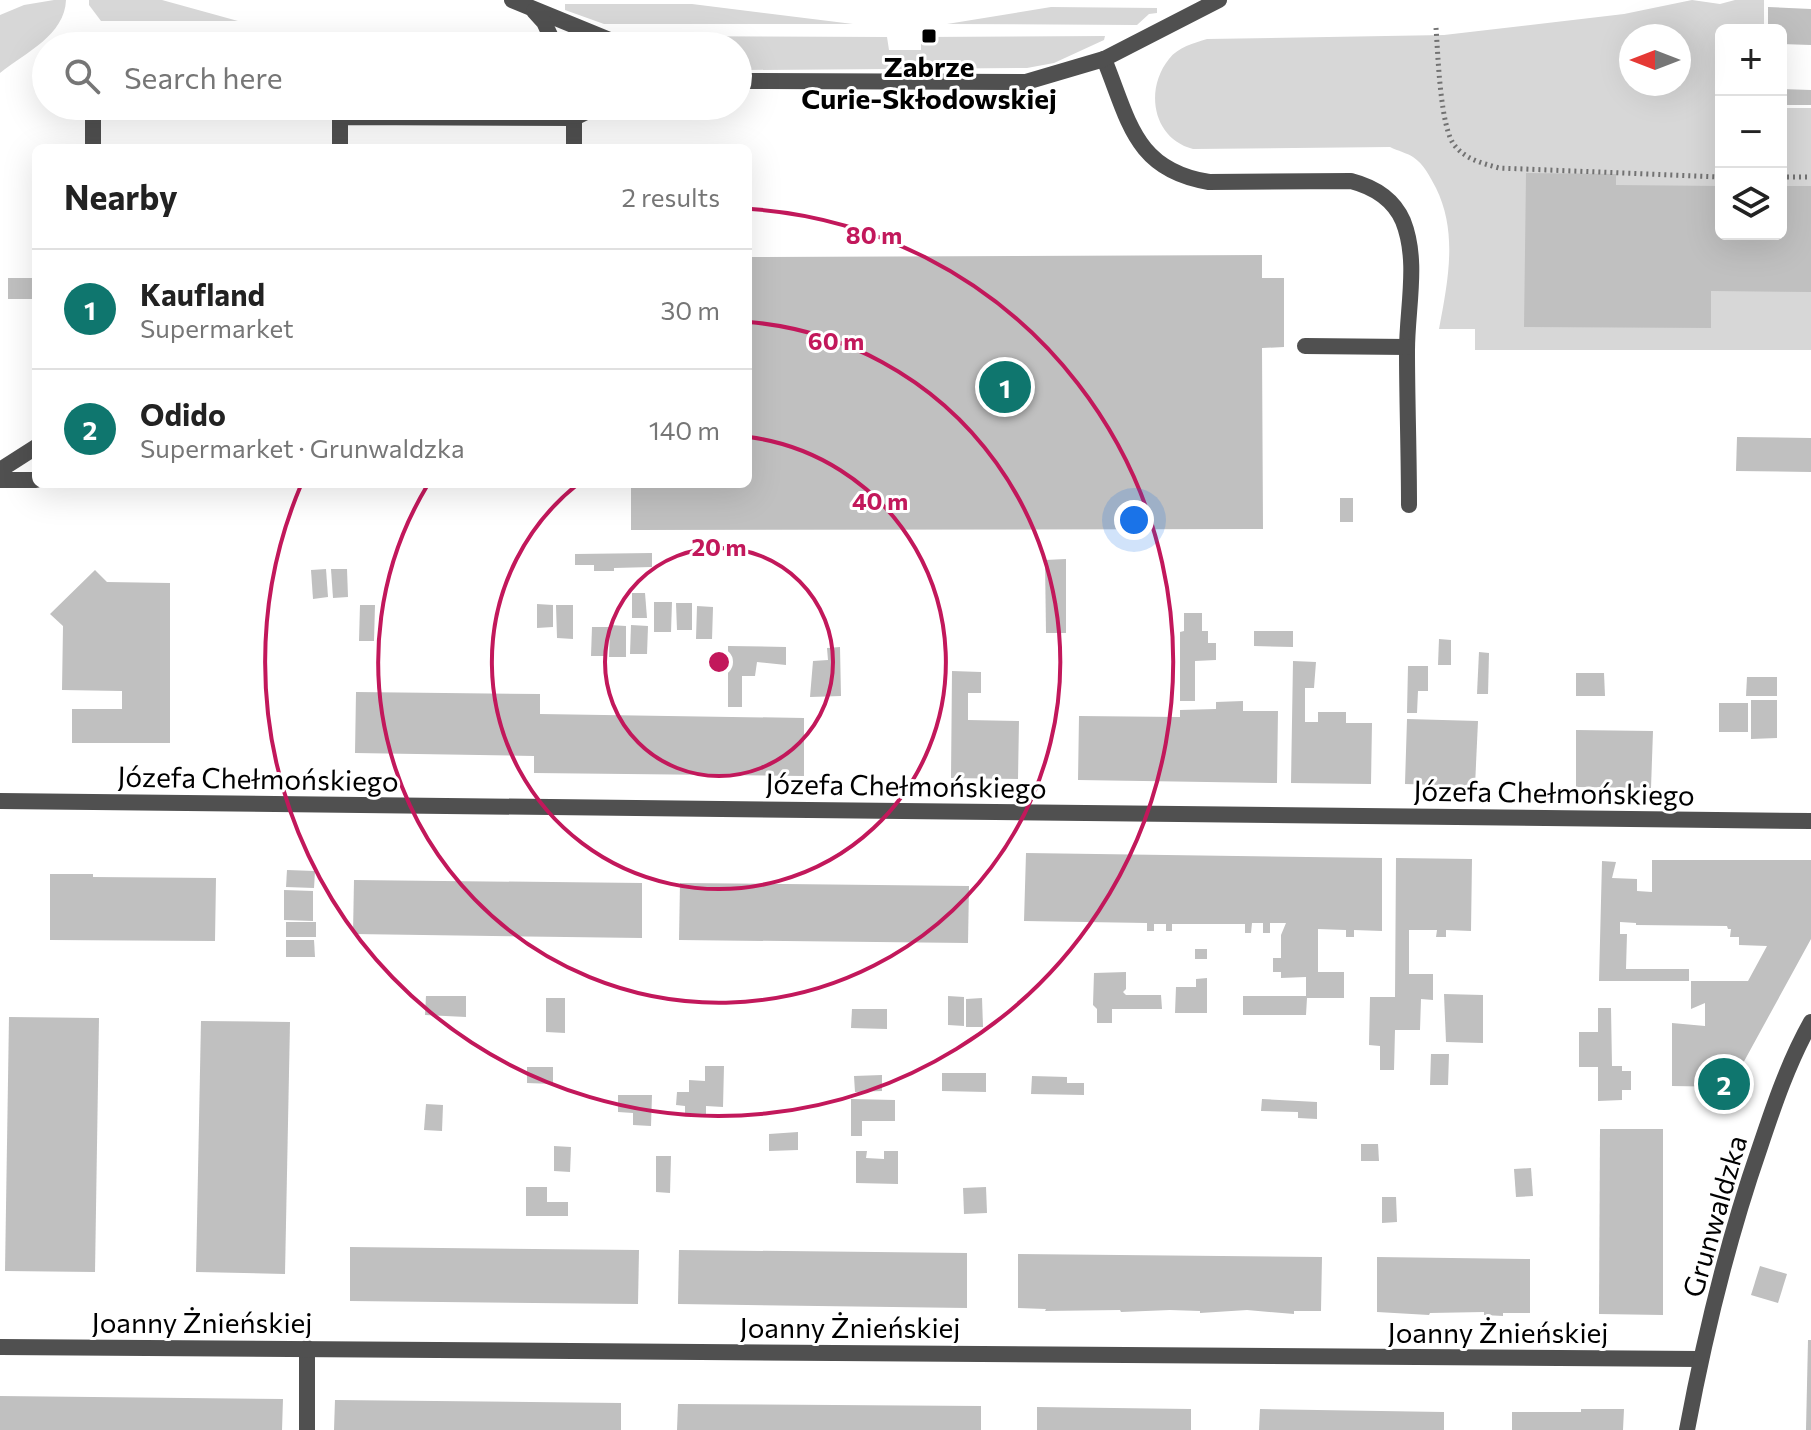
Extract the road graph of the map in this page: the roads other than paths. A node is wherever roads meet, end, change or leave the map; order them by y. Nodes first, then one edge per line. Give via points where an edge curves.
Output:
1 (512, 0) edge
2 (1219, 0) edge
3 (530, 7) junction
4 (549, 32) edge
5 (590, 32) edge
6 (1104, 59) junction
7 (752, 82) edge
8 (93, 120) edge
9 (340, 120) edge
10 (574, 120) edge
11 (93, 144) edge
12 (340, 144) edge
13 (574, 144) edge
14 (1305, 346) dead end
15 (1407, 347) junction
16 (32, 450) edge
17 (0, 470) edge
18 (0, 480) edge
19 (32, 480) edge
20 (1409, 505) dead end
21 (0, 801) edge
22 (1811, 821) edge
23 (1811, 1022) edge
24 (0, 1347) edge
25 (307, 1348) junction
26 (1700, 1359) junction
27 (307, 1430) edge
28 (1687, 1430) edge

1 - 3 street
2 - 6 street
3 - 4 street
3 - 5 street
6 - 7 street via 1026,82
6 - 15 street via 1138,141 1150,156 1186,178 1351,181 1389,198 1409,248
8 - 11 street
9 - 12 street
10 - 13 street
14 - 15 street
15 - 20 street
16 - 17 street
18 - 19 street
21 - 22 street, Józefa Chełmońskiego
23 - 26 street, Grunwaldzka via 1745,1190
24 - 25 street, Joanny Żnieńskiej
25 - 26 street, Joanny Żnieńskiej
25 - 27 street
26 - 28 street, Grunwaldzka

